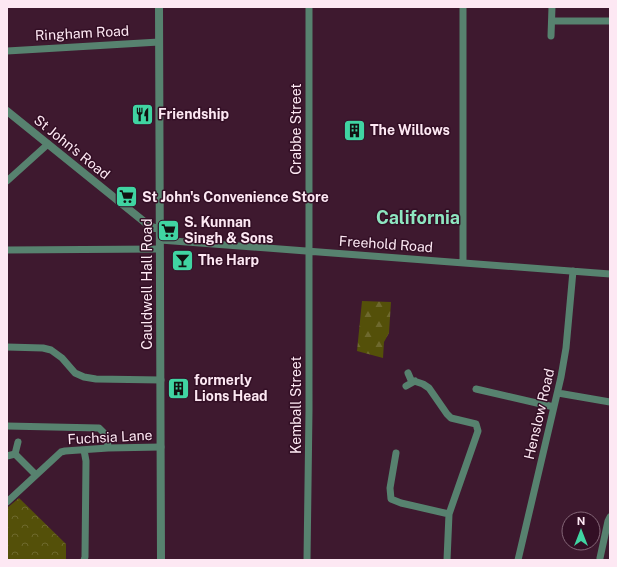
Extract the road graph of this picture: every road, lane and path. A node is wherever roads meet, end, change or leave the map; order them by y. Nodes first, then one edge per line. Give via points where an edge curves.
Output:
1 (159, 7) edge
2 (309, 7) edge
3 (463, 7) edge
4 (552, 7) edge
5 (552, 21) junction
6 (610, 21) edge
7 (551, 36) dead end
8 (159, 42) junction
9 (7, 50) edge
10 (7, 111) edge
11 (48, 144) junction
12 (7, 181) edge
13 (160, 228) junction
14 (160, 240) junction
15 (160, 249) junction
16 (7, 250) edge
17 (309, 250) junction
18 (463, 263) junction
19 (573, 271) junction
20 (610, 274) edge
21 (7, 347) edge
22 (408, 373) dead end
23 (161, 380) junction
24 (415, 381) junction
25 (406, 386) dead end
26 (476, 389) dead end
27 (558, 393) junction
28 (610, 402) edge
29 (554, 407) junction
30 (7, 426) edge
31 (18, 442) dead end
32 (161, 447) junction
33 (108, 448) junction
34 (84, 450) junction
35 (396, 453) dead end
36 (15, 454) junction
37 (7, 456) edge
38 (36, 475) junction
39 (7, 502) edge
40 (449, 514) junction
41 (610, 518) edge
42 (600, 558) dead end
43 (84, 560) edge
44 (161, 560) edge
45 (307, 560) edge
46 (447, 560) edge
47 (518, 560) edge

1 - 8 street, Cauldwell Hall Road
2 - 17 street, Crabbe Street
3 - 18 street
4 - 5 street
5 - 6 street
5 - 7 street
8 - 9 street, Ringham Road
8 - 13 street, Cauldwell Hall Road
10 - 11 street, St John's Road
11 - 12 street
11 - 13 street, St John's Road via 147,224
13 - 14 street, Cauldwell Hall Road
14 - 15 street, Cauldwell Hall Road
14 - 17 street, Freehold Road
15 - 16 street
15 - 23 street, Cauldwell Hall Road
17 - 18 street, Freehold Road
17 - 45 street, Kemball Street
18 - 19 street, Freehold Road
19 - 20 street, Freehold Road
19 - 27 street, Henslow Road via 566,348
21 - 23 street via 51,350 84,377
22 - 24 street via 411,380
23 - 32 street, Cauldwell Hall Road
24 - 25 street
24 - 40 street via 429,388 451,418 476,424 478,431
26 - 29 street
27 - 28 street
27 - 29 street, Henslow Road
29 - 47 street, Henslow Road
30 - 33 street via 98,428 107,436
31 - 36 street
32 - 33 street, Fuchsia Lane
32 - 44 street, Cauldwell Hall Road
33 - 34 street, Fuchsia Lane
34 - 38 street, Fuchsia Lane via 61,452
34 - 43 street
35 - 40 street via 390,488 391,499
36 - 37 street
36 - 38 street
38 - 39 street, Fuchsia Lane
40 - 46 street
41 - 42 street

